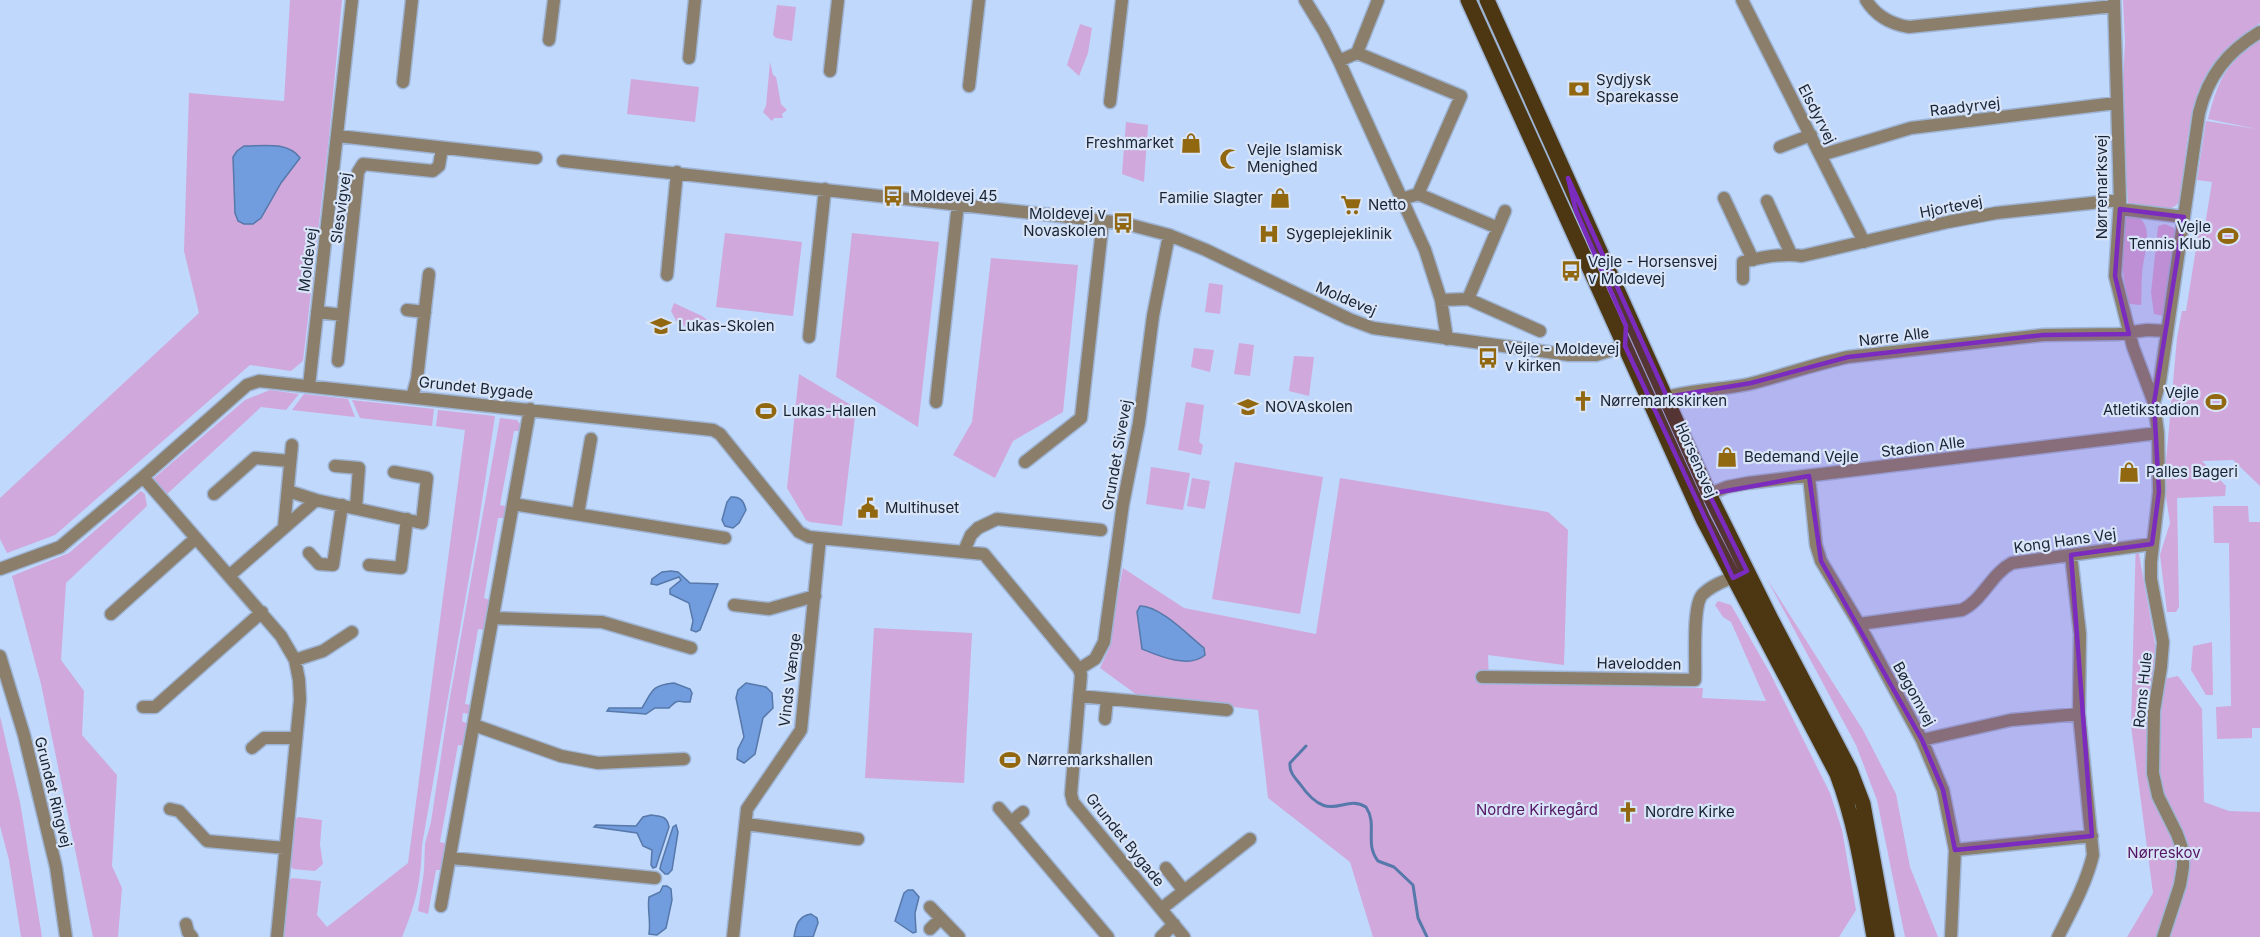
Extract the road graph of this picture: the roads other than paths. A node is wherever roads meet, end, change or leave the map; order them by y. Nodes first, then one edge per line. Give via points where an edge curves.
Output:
1 (352, 0) edge
2 (412, 0) edge
3 (554, 0) edge
4 (695, 0) edge
5 (838, 0) edge
6 (979, 0) edge
7 (1122, 0) edge
8 (1305, 0) edge
9 (1378, 0) edge
10 (1468, 0) edge
11 (1480, 0) edge
12 (1742, 0) edge
13 (1866, 0) edge
14 (2114, 3) edge
15 (1490, 5) edge
16 (2260, 32) edge
17 (549, 40) dead end
18 (1357, 53) junction
19 (689, 58) dead end
20 (1339, 61) junction
21 (830, 71) dead end
22 (403, 82) dead end
23 (969, 86) dead end
24 (1110, 102) dead end
25 (2116, 104) junction
26 (1811, 135) junction
27 (338, 136) junction
28 (1780, 147) dead end
29 (442, 148) junction
30 (1821, 155) junction
31 (536, 158) dead end
32 (563, 161) dead end
33 (677, 172) junction
34 (1568, 178) junction
35 (825, 189) junction
36 (1418, 194) junction
37 (1724, 198) dead end
38 (1401, 199) junction
39 (1767, 201) dead end
40 (958, 204) junction
41 (2120, 204) junction
42 (1505, 211) dead end
43 (2184, 217) junction
44 (1103, 220) junction
45 (1498, 228) junction
46 (1169, 235) junction
47 (1864, 242) junction
48 (1791, 254) junction
49 (1753, 260) junction
50 (429, 274) dead end
51 (666, 276) dead end
52 (1743, 279) dead end
53 (1468, 299) junction
54 (1441, 300) junction
55 (407, 310) dead end
56 (317, 312) junction
57 (425, 312) junction
58 (343, 315) junction
59 (2167, 331) junction
60 (1540, 332) dead end
61 (2128, 332) junction
62 (809, 337) dead end
63 (1447, 339) junction
64 (1625, 346) junction
65 (338, 361) dead end
66 (309, 386) junction
67 (412, 397) junction
68 (1667, 397) junction
69 (936, 402) dead end
70 (2154, 403) junction
71 (530, 409) junction
72 (1682, 430) junction
73 (2158, 433) junction
74 (591, 439) dead end
75 (292, 445) dead end
76 (290, 461) junction
77 (1025, 462) dead end
78 (335, 466) dead end
79 (394, 472) dead end
80 (1809, 476) junction
81 (143, 477) junction
82 (288, 491) junction
83 (214, 494) dead end
84 (1709, 494) junction
85 (316, 500) junction
86 (1695, 501) junction
87 (513, 504) junction
88 (342, 505) junction
89 (356, 508) junction
90 (578, 514) junction
91 (407, 519) junction
92 (284, 527) junction
93 (1101, 530) dead end
94 (196, 538) junction
95 (725, 538) dead end
96 (820, 538) junction
97 (2152, 544) junction
98 (964, 551) junction
99 (309, 553) dead end
100 (2071, 555) junction
101 (369, 565) dead end
102 (0, 569) edge
103 (1740, 574) junction
104 (229, 576) junction
105 (815, 596) junction
106 (734, 605) dead end
107 (262, 612) junction
108 (111, 614) dead end
109 (493, 618) junction
110 (1859, 624) junction
111 (352, 632) dead end
112 (691, 648) dead end
113 (0, 656) edge
114 (295, 660) junction
115 (1079, 669) junction
116 (1482, 677) dead end
117 (1079, 696) junction
118 (1107, 699) junction
119 (143, 707) dead end
120 (1227, 710) dead end
121 (2079, 714) junction
122 (1105, 719) dead end
123 (474, 724) junction
124 (296, 738) junction
125 (1922, 740) junction
126 (252, 748) dead end
127 (684, 759) dead end
128 (999, 808) dead end
129 (170, 809) dead end
130 (1023, 812) dead end
131 (1011, 822) junction
132 (746, 824) junction
133 (2092, 837) junction
134 (858, 839) dead end
135 (1250, 839) dead end
136 (285, 848) junction
137 (1955, 850) junction
138 (451, 858) junction
139 (1166, 868) dead end
140 (655, 878) dead end
141 (1184, 891) junction
142 (441, 906) dead end
143 (930, 907) dead end
144 (1161, 909) junction
145 (941, 918) junction
146 (186, 924) dead end
147 (1174, 924) junction
148 (930, 929) dead end
149 (66, 937) edge
150 (192, 937) edge
151 (277, 937) edge
152 (733, 937) edge
153 (959, 937) edge
154 (1108, 937) edge
155 (1161, 937) edge
156 (1184, 937) edge
157 (1874, 937) edge
158 (1887, 937) edge
159 (1951, 937) edge
160 (2058, 937) edge
161 (2163, 937) edge

1 - 27 street, Moldevej
2 - 22 street
3 - 17 street
4 - 19 street
5 - 21 street
6 - 23 street
7 - 24 street
8 - 20 street
9 - 18 street
10 - 64 main road, Horsensvej
11 - 15 main road
12 - 26 street, Elsdyrvej
13 - 14 street via 1882,18 1909,27
14 - 25 street, Nørremarksvej
15 - 34 main road, Horsensvej
16 - 43 street via 2225,60 2204,92
18 - 20 street
18 - 36 street via 1461,96
20 - 38 street
25 - 30 street, Raadyrvej via 1911,128
25 - 41 street, Nørremarksvej
26 - 28 street
26 - 30 street, Elsdyrvej
27 - 29 street
27 - 56 street, Moldevej
29 - 31 street
29 - 58 street, Slesvigvej via 439,166 433,171 363,164 358,172
30 - 47 street, Elsdyrvej
32 - 33 street, Moldevej
33 - 35 street, Moldevej
33 - 51 street
34 - 64 main road via 1576,211 1626,326
34 - 68 main road, Horsensvej
35 - 40 street, Moldevej
35 - 62 street
36 - 38 street
36 - 45 street
37 - 49 street
38 - 54 street via 1425,250
39 - 48 street
40 - 44 street, Moldevej
40 - 69 street
41 - 43 street, Hjortevej
41 - 47 street, Hjortevej via 1996,213
41 - 61 street, Nørremarksvej via 2115,276
42 - 45 street
43 - 59 street
44 - 46 street, Moldevej
44 - 77 street via 1081,418
45 - 53 street
46 - 63 street, Moldevej via 1349,319 1381,330
46 - 115 street, Grundet Sivevej via 1153,316 1104,642 1095,659
47 - 48 street, Hjortevej via 1802,256
48 - 49 street, Hjortevej
49 - 52 street via 1743,262
50 - 57 street
53 - 54 street
53 - 60 street
54 - 63 street
55 - 57 street
56 - 58 street
56 - 66 street, Moldevej
57 - 67 street
58 - 65 street, Slesvigvej
59 - 61 street, Nørre Alle
59 - 70 street
61 - 68 street, Nørre Alle via 2022,337 1848,357 1751,383
61 - 70 street, Nørremarksvej
63 - 64 street, Moldevej via 1569,355 1596,355
64 - 72 main road via 1640,356 1665,411
64 - 86 main road, Horsensvej
66 - 67 street, Grundet Bygade
66 - 81 street, Grundet Bygade via 259,381 247,385
67 - 71 street, Grundet Bygade
68 - 72 main road, Horsensvej
70 - 73 street, Roms Hule
71 - 87 street
71 - 96 street, Grundet Bygade via 713,430 799,532
72 - 84 main road, Horsensvej
73 - 80 street, Stadion Alle
73 - 97 street, Roms Hule via 2159,492
74 - 90 street
75 - 76 street
76 - 82 street
76 - 83 street via 255,458
78 - 89 street via 359,468
79 - 91 street via 427,478 422,523
80 - 84 street, Stadion Alle via 1748,483
80 - 110 street, Bøgomvej via 1821,561
81 - 94 street
81 - 102 street, Grundet Bygade via 60,548
82 - 85 street
82 - 92 street
84 - 86 street, Stadion Alle
84 - 103 main road, Horsensvej
85 - 88 street
85 - 92 street
86 - 103 main road, Horsensvej
87 - 90 street
87 - 109 street
88 - 89 street
88 - 99 street via 333,565 319,564
89 - 91 street
90 - 95 street
91 - 101 street via 401,568
92 - 104 street
93 - 98 street via 997,519 978,528
94 - 104 street
94 - 108 street
96 - 98 street, Grundet Bygade
96 - 105 street, Vinds Vænge
97 - 100 street, Kong Hans Vej
97 - 161 street, Roms Hule via 2151,579 2163,642 2154,711 2153,773 2158,796 2180,842 2183,867
98 - 115 street, Grundet Bygade via 984,554
100 - 110 street, Kong Hans Vej via 2012,563 2002,568 1972,605 1962,610
100 - 121 street via 2080,634
103 - 116 street, Havelodden via 1709,588 1700,597 1695,680
103 - 157 main road, Horsensvej via 1837,774 1857,838
103 - 158 main road, Horsensvej via 1850,770 1863,804
104 - 107 street
105 - 106 street via 769,609
105 - 132 street, Vinds Vænge via 801,730 747,809
107 - 114 street
107 - 119 street via 155,707
109 - 112 street via 602,621
109 - 123 street
110 - 125 street, Bøgomvej
111 - 114 street via 323,651
113 - 149 street, Grundet Ringvej via 56,867
114 - 124 street via 300,700
115 - 117 street, Grundet Bygade
117 - 118 street
117 - 144 street, Grundet Bygade via 1071,794 1074,802
118 - 120 street
118 - 122 street
121 - 125 street via 2012,720
121 - 133 street
123 - 127 street via 561,756 598,763
123 - 138 street
124 - 126 street via 264,738
124 - 136 street
125 - 137 street, Bøgomvej via 1942,790
128 - 131 street
129 - 136 street via 179,811 207,841
130 - 131 street
131 - 154 street
132 - 134 street
132 - 152 street, Vinds Vænge
133 - 137 street
133 - 160 street via 2090,868
135 - 141 street
136 - 151 street
137 - 159 street, Bøgomvej
138 - 140 street
138 - 142 street
139 - 141 street
141 - 144 street
143 - 145 street
144 - 147 street, Grundet Bygade
145 - 148 street
145 - 153 street
146 - 150 street
147 - 155 street
147 - 156 street, Grundet Bygade

